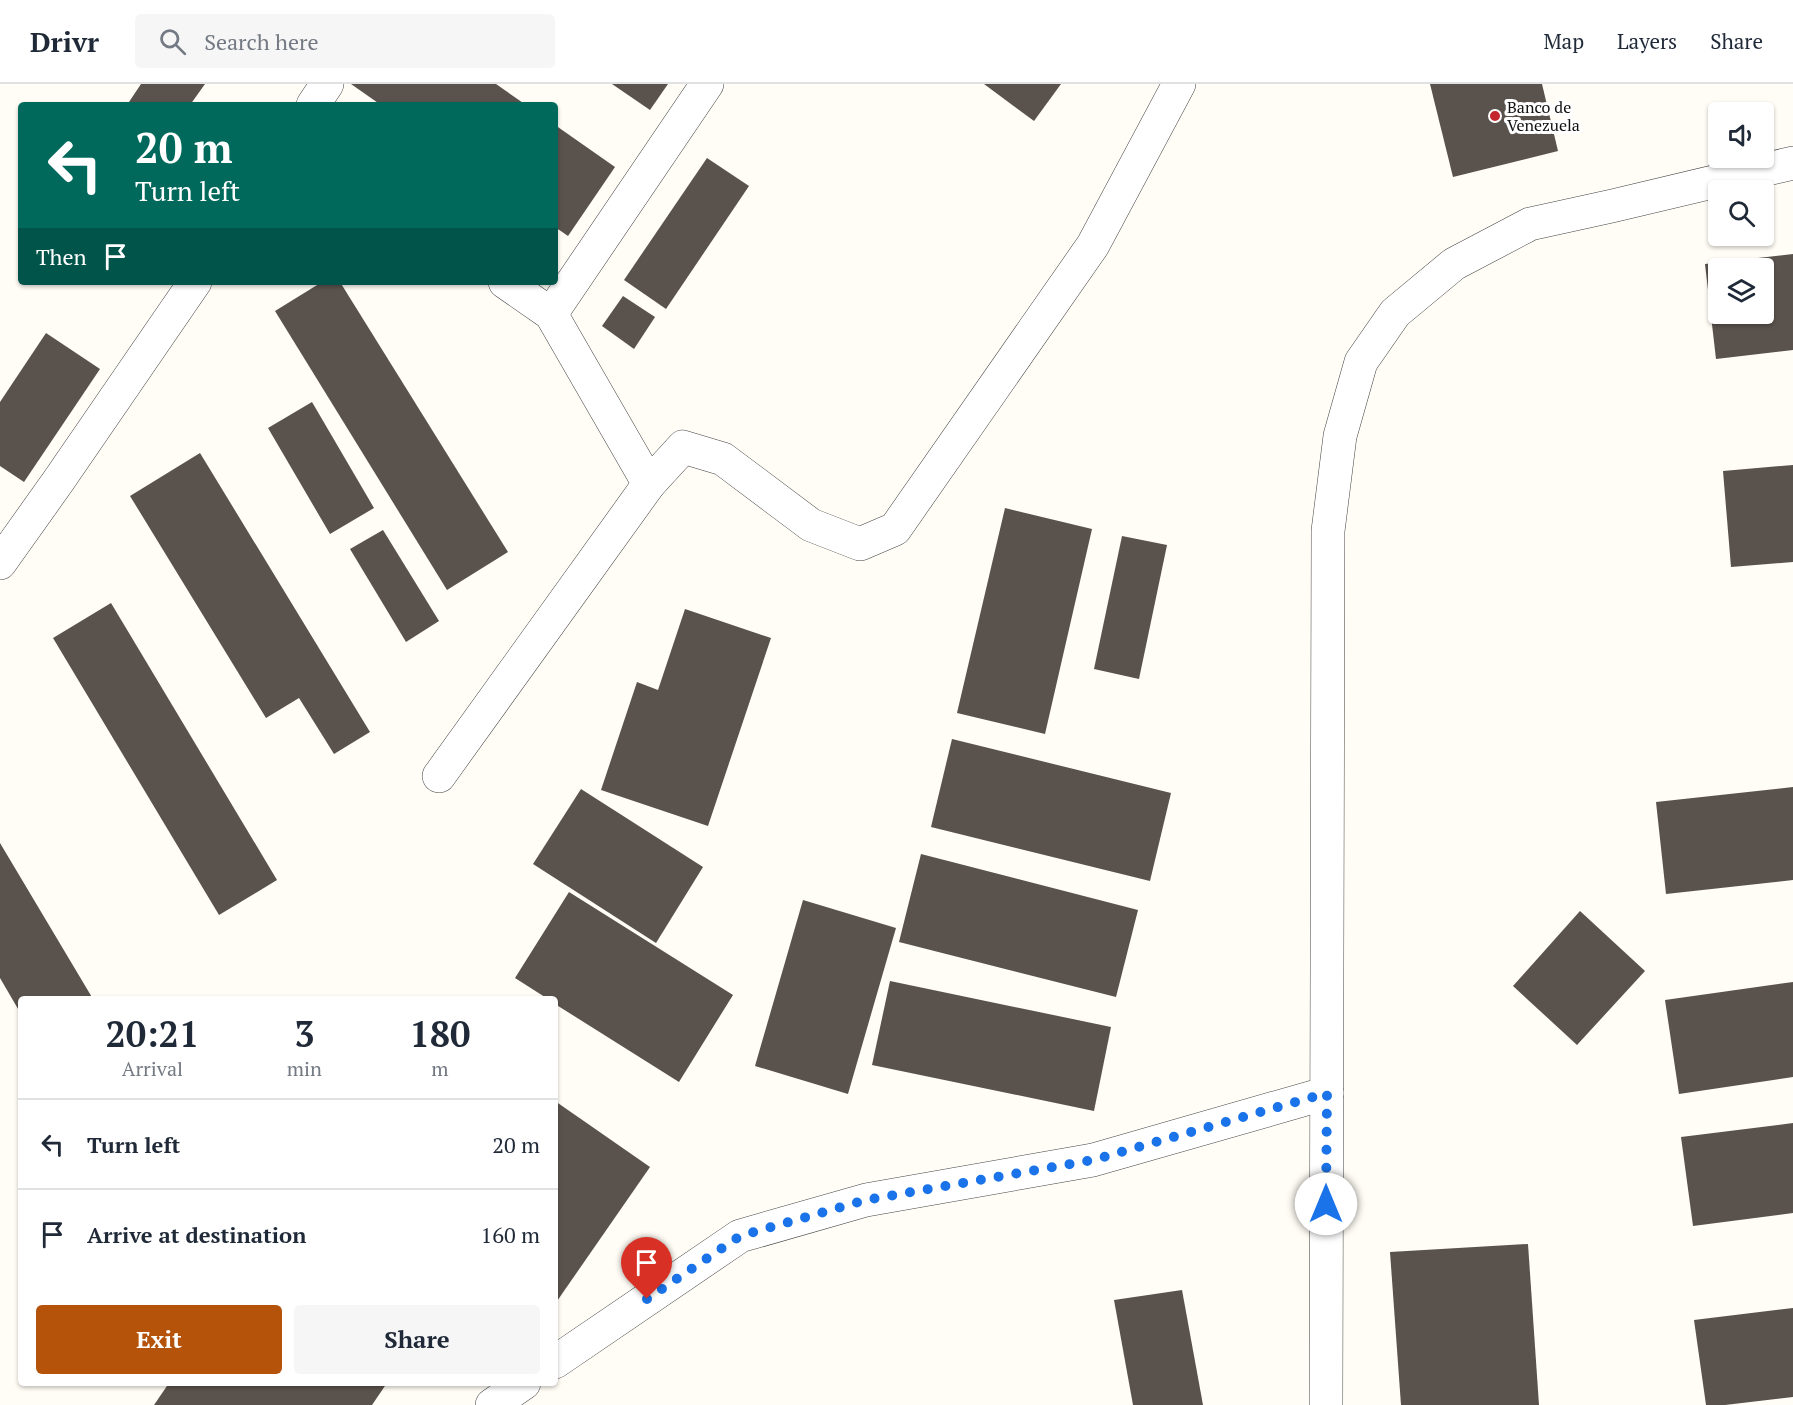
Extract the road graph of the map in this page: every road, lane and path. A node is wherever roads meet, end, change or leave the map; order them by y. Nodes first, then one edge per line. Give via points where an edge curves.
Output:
1 (327, 84) edge
2 (707, 84) edge
3 (1179, 84) edge
4 (315, 102) edge
5 (1793, 163) edge
6 (193, 285) edge
7 (510, 285) edge
8 (551, 314) junction
9 (649, 484) junction
10 (0, 563) edge
11 (439, 776) dead end
12 (1327, 1093) junction
13 (558, 1360) edge
14 (520, 1386) edge
15 (492, 1405) edge
16 (1326, 1405) edge

1 - 4 street
2 - 8 street
3 - 9 street via 1093,245 895,529 860,544 811,525 723,459 683,447
5 - 12 street via 1530,224 1454,264 1395,313 1362,362 1340,436 1328,531
6 - 10 street
7 - 8 street
8 - 9 street
9 - 11 street
12 - 13 street via 1093,1160 866,1200 740,1236
12 - 16 street
14 - 15 street

